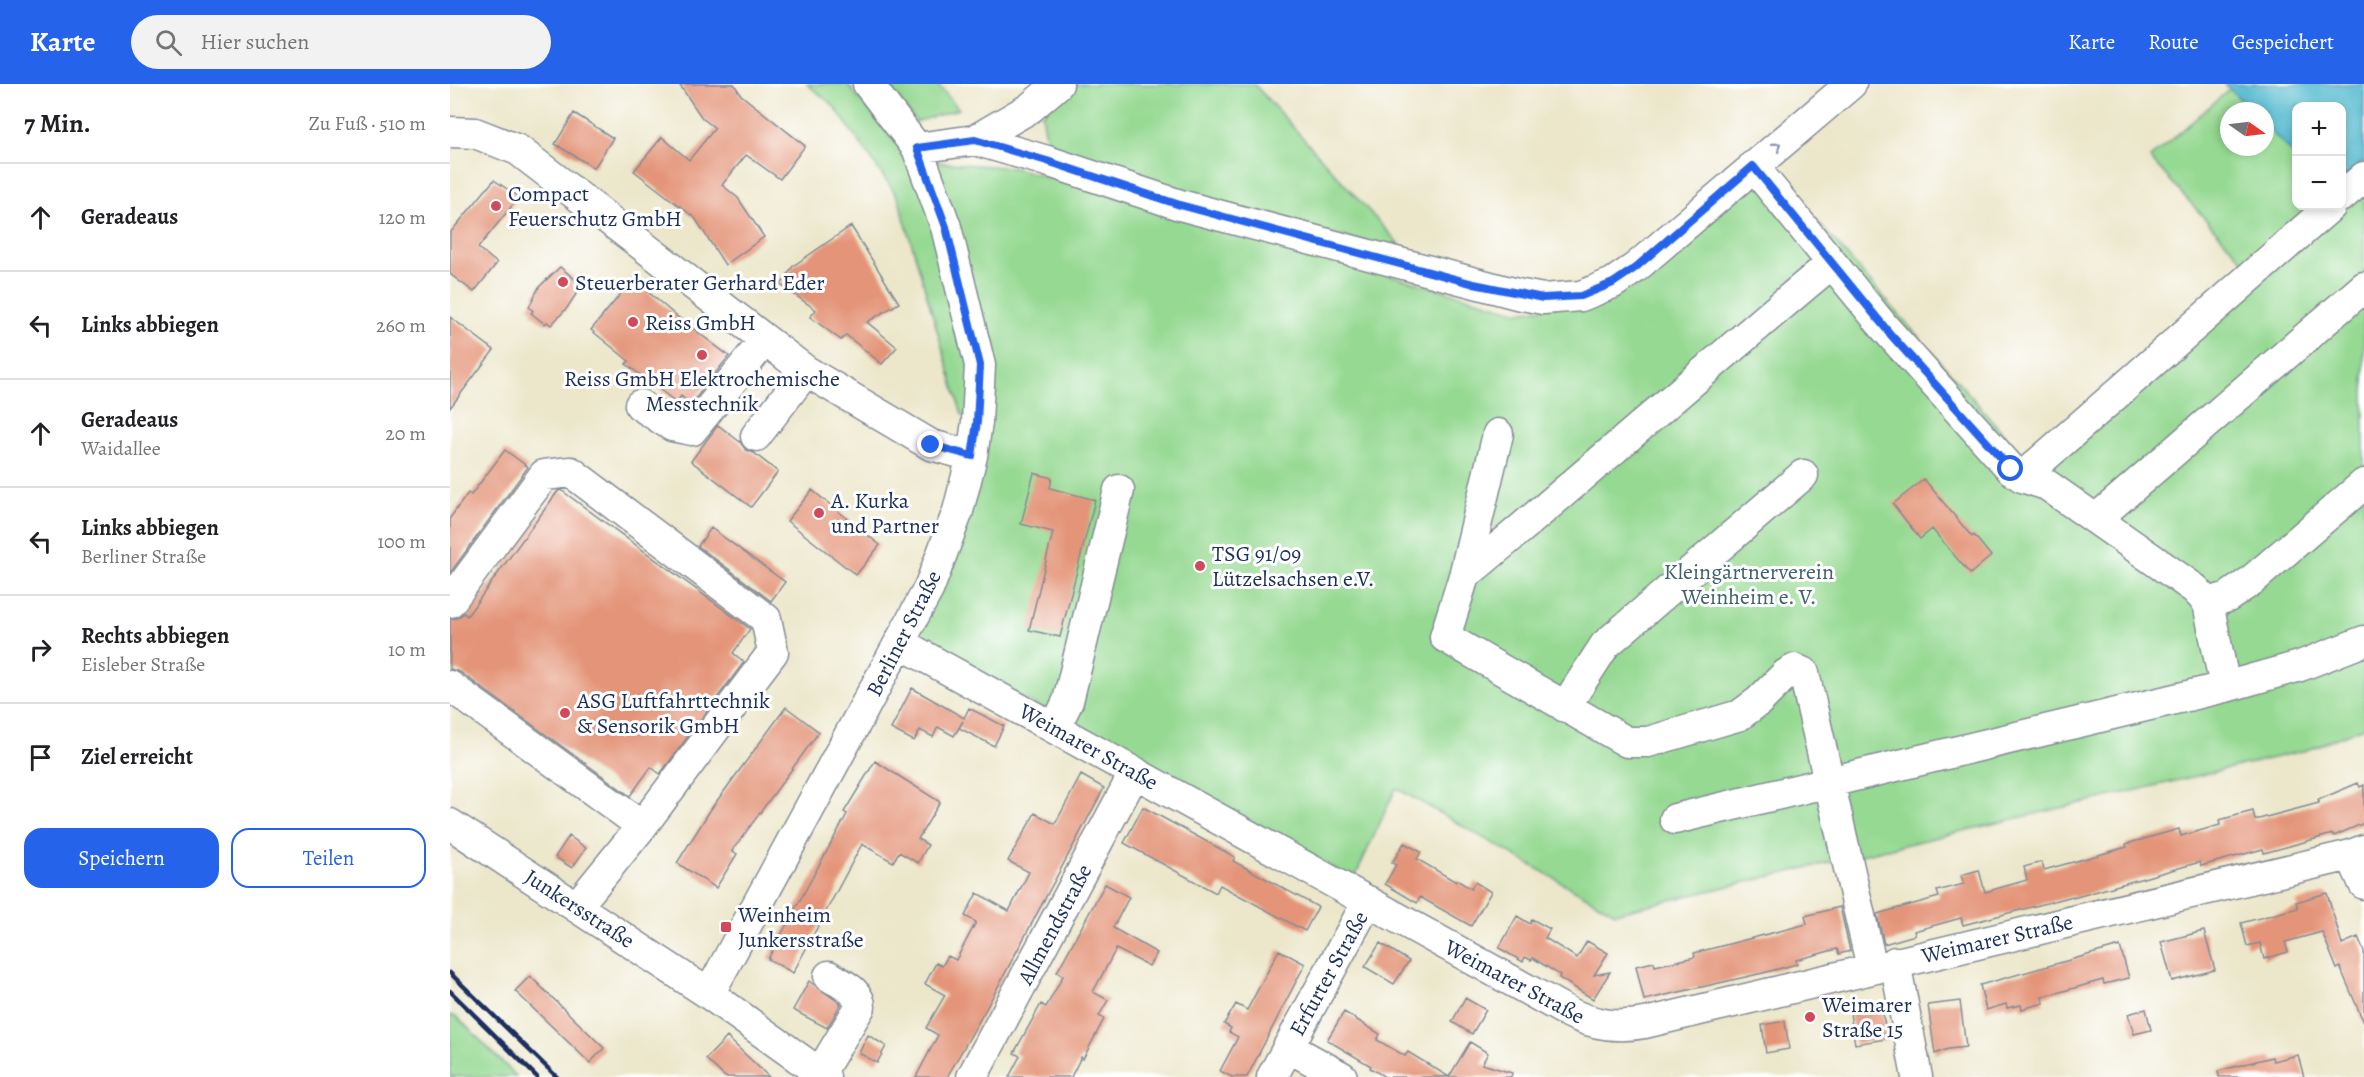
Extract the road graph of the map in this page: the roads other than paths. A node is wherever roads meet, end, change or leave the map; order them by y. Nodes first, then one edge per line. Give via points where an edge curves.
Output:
1 (868, 84) edge
2 (1058, 84) edge
3 (1851, 84) edge
4 (1030, 108) junction
5 (450, 132) edge
6 (975, 140) junction
7 (917, 148) junction
8 (1047, 161) junction
9 (1753, 166) junction
10 (2364, 177) edge
11 (2346, 193) edge
12 (2326, 210) edge
13 (1832, 263) junction
14 (2364, 287) edge
15 (765, 340) junction
16 (806, 371) junction
17 (640, 405) dead end
18 (1498, 434) dead end
19 (756, 436) dead end
20 (972, 456) junction
21 (1803, 475) dead end
22 (2022, 477) junction
23 (2364, 484) edge
24 (1119, 490) dead end
25 (2096, 519) junction
26 (1464, 576) junction
27 (450, 602) edge
28 (2208, 603) junction
29 (2364, 641) edge
30 (900, 643) junction
31 (450, 686) edge
32 (2225, 687) junction
33 (1565, 707) junction
34 (1055, 728) junction
35 (1136, 772) junction
36 (1829, 780) junction
37 (1675, 819) dead end
38 (450, 824) edge
39 (642, 826) junction
40 (2358, 853) edge
41 (2364, 884) edge
42 (1368, 901) junction
43 (577, 906) junction
44 (1884, 965) junction
45 (829, 976) dead end
46 (710, 994) junction
47 (1288, 1047) junction
48 (823, 1075) edge
49 (972, 1077) edge
50 (1272, 1077) edge
51 (1342, 1077) edge
52 (1917, 1077) edge

1 - 7 street, Berliner Straße
2 - 4 street
9 -> 3 street
4 - 6 street
4 - 8 street via 1034,135
5 - 15 street via 475,133 518,150
6 - 7 street
6 - 8 street
7 - 20 street, Berliner Straße via 946,227 980,365
8 - 9 street via 1180,205 1474,284 1543,298 1581,296 1613,283
9 - 13 street
10 - 11 street
12 - 22 street
13 - 22 street via 1989,446
13 - 26 street
14 - 25 street
15 - 16 street
15 - 17 street via 692,430 672,426
16 - 19 street
16 - 20 street via 931,445
18 - 26 street
20 - 30 street, Berliner Straße via 958,511 929,588
21 - 33 street via 1605,645
22 - 25 street via 2047,485
23 - 28 street via 2250,581 2228,597
24 - 34 street via 1068,701
25 - 28 street via 2195,589
26 - 33 street via 1445,637
27 - 39 street via 544,475 571,472 766,619 773,652
28 - 32 street
29 - 32 street via 2300,666
30 - 34 street, Weimarer Straße
30 - 46 street, Berliner Straße
31 - 39 street
32 - 36 street
33 - 36 street via 1627,742 1648,742 1740,715 1795,669 1804,673 1807,681
34 - 35 street, Weimarer Straße
35 - 42 street, Weimarer Straße
35 - 49 street, Allmendstraße
36 - 37 street
36 - 44 street
38 - 43 street, Junkersstraße
39 - 43 street
40 - 41 street
40 - 44 street, Weimarer Straße
42 - 44 street, Weimarer Straße via 1568,1012 1603,1025 1625,1027 1645,1023
42 - 47 street, Erfurter Straße
43 - 46 street, Junkersstraße
44 - 52 street
45 - 48 street via 855,992 860,1007
46 - 48 street, Junkersstraße
47 - 50 street, Erfurter Straße
47 - 51 street

